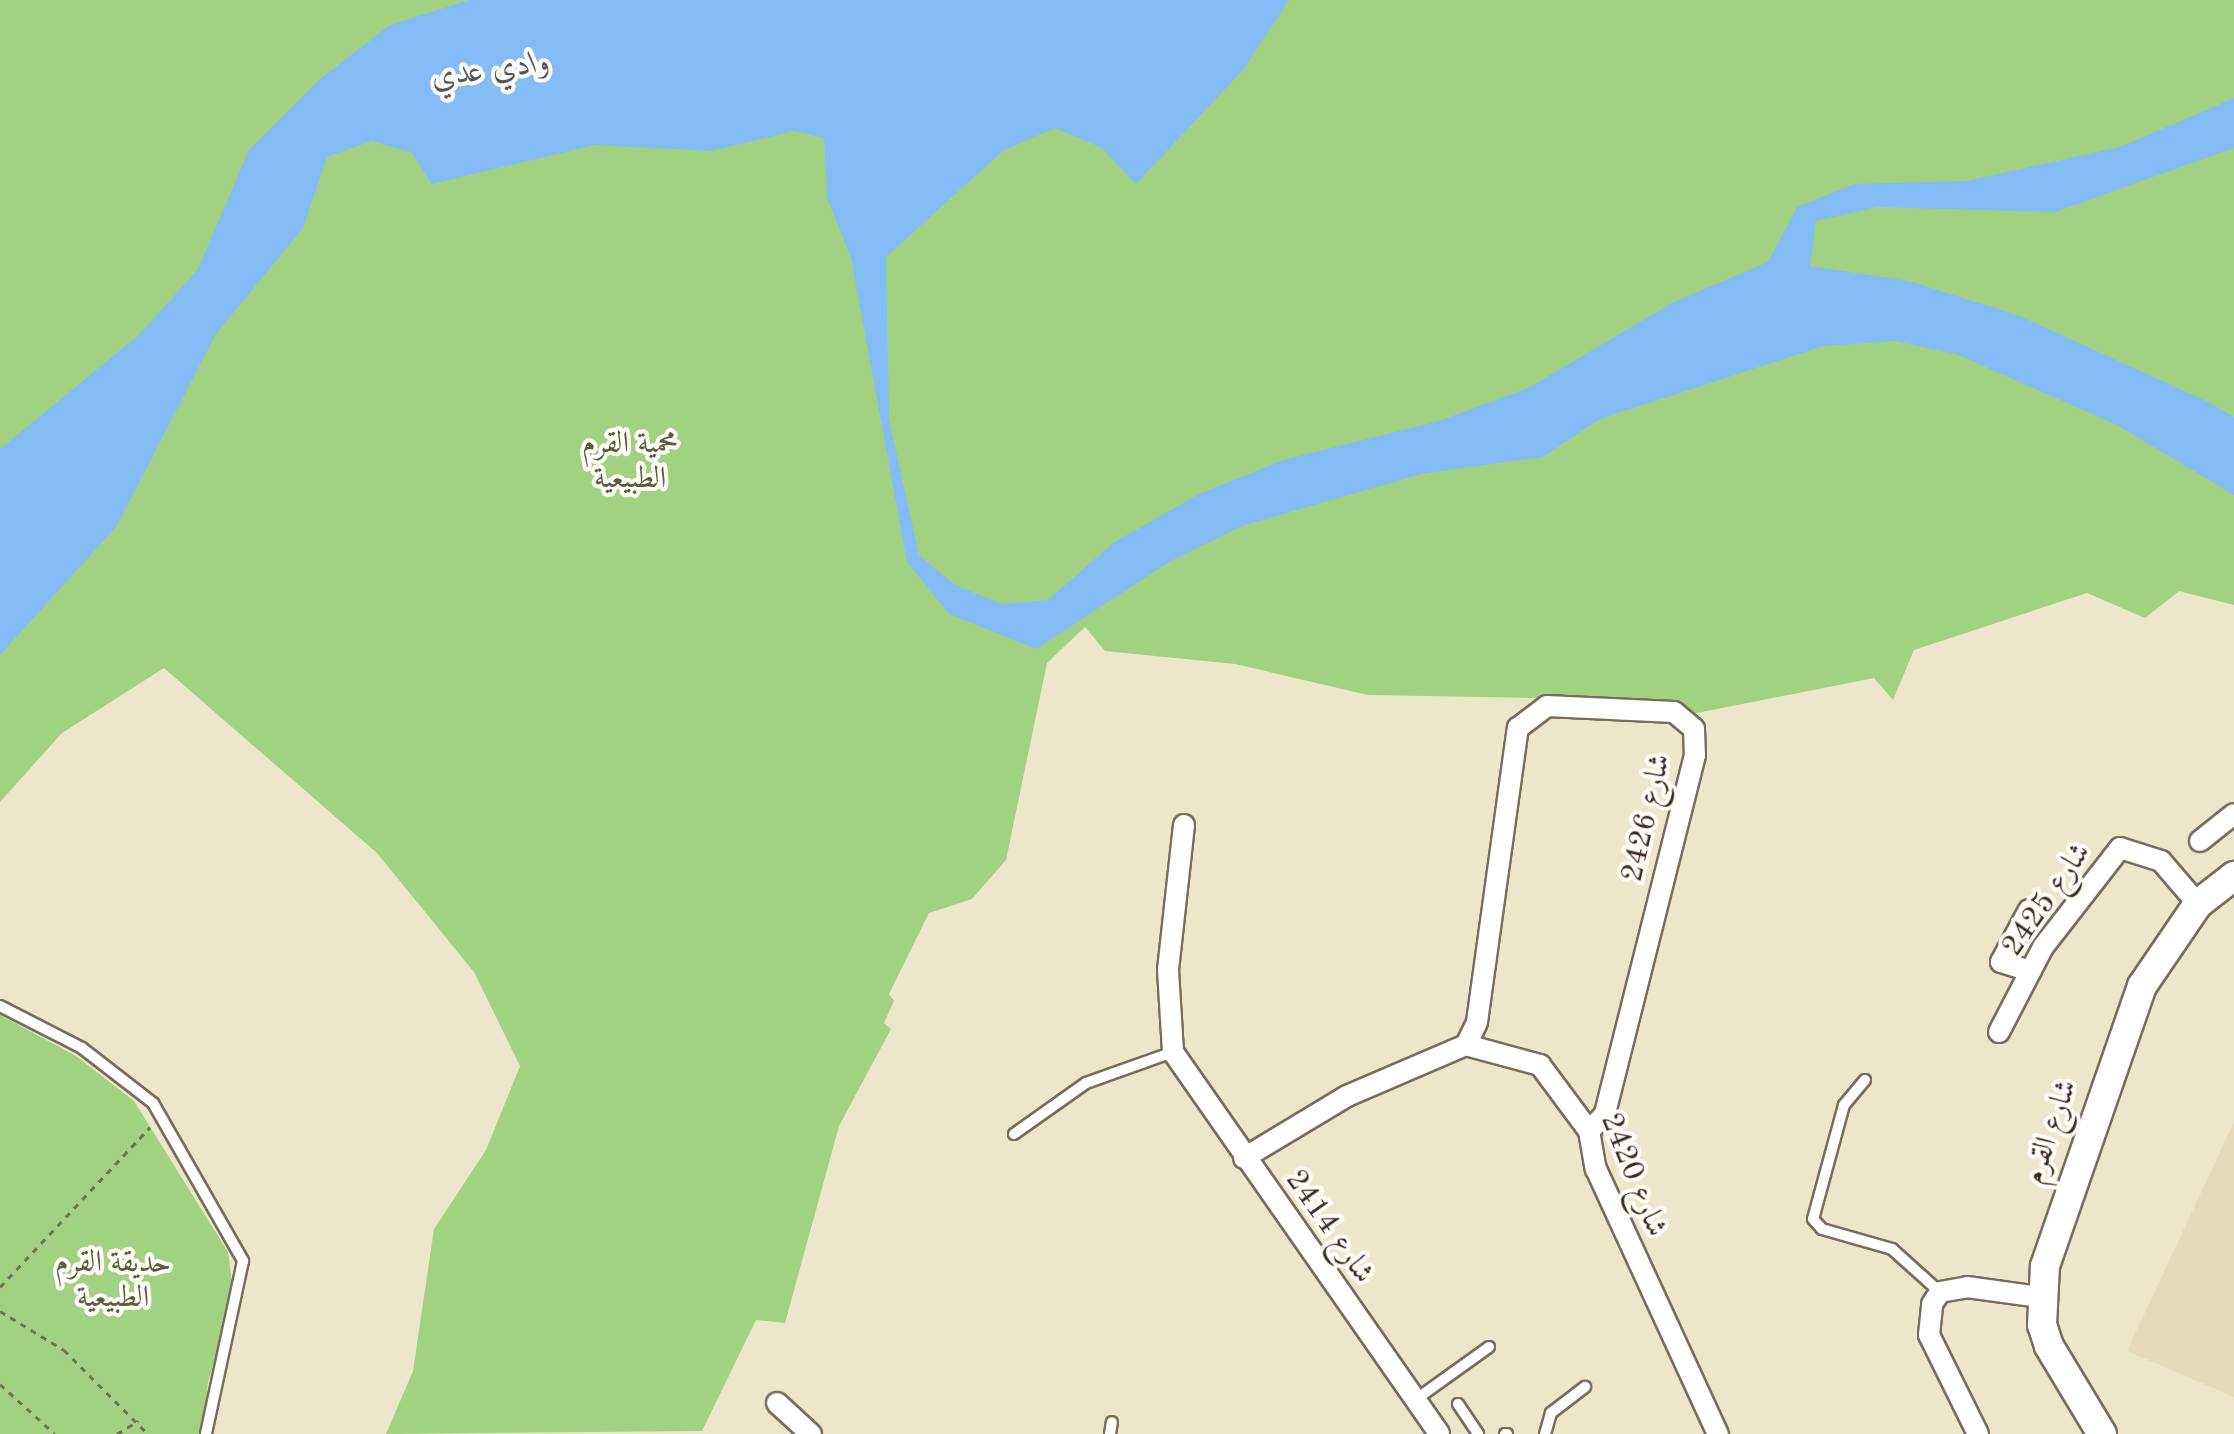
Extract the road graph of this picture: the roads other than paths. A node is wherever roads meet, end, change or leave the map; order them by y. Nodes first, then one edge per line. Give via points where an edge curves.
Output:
1 (2234, 814) edge
2 (1184, 825) dead end
3 (2200, 841) dead end
4 (2234, 876) edge
5 (2198, 904) junction
6 (2029, 910) dead end
7 (2031, 971) junction
8 (0, 1006) edge
9 (1999, 1032) dead end
10 (1466, 1045) junction
11 (1173, 1052) junction
12 (1865, 1080) dead end
13 (1589, 1131) junction
14 (1014, 1134) dead end
15 (1244, 1158) junction
16 (1940, 1292) junction
17 (2040, 1297) junction
18 (1489, 1347) dead end
19 (1585, 1387) dead end
20 (1415, 1400) junction
21 (777, 1403) dead end
22 (1458, 1404) dead end
23 (1112, 1422) dead end
24 (206, 1434) edge
25 (811, 1434) edge
26 (1110, 1434) edge
27 (1439, 1434) edge
28 (1478, 1434) edge
29 (1545, 1434) edge
30 (1718, 1434) edge
31 (1978, 1434) edge
32 (2102, 1434) edge

1 - 3 street
2 - 11 street via 1168,970
4 - 5 main road, شارع القرم
5 - 7 street, 2425 شارع via 2161,861 2120,848
5 - 17 main road, شارع القرم via 2161,949 2124,1024 2054,1231
6 - 7 street via 2001,962
7 - 9 street, 2425 شارع
8 - 24 lane via 82,1048 153,1103 243,1261
10 - 13 street, 2420 شارع via 1540,1065
10 - 13 street, 2426 شارع via 1477,1022 1518,728 1547,706 1674,712 1694,729 1695,755 1605,1114
10 - 15 street via 1347,1096
11 - 14 lane via 1086,1083
11 - 15 street, 2414 شارع
12 - 16 lane via 1844,1105 1813,1219 1822,1229 1892,1249
13 - 30 street, 2420 شارع via 1596,1169
15 - 20 street, 2414 شارع
16 - 17 street via 2007,1287
16 - 31 street via 1929,1335
17 - 32 main road, شارع القرم via 2049,1346
18 - 20 lane
19 - 29 lane via 1551,1413
20 - 27 street, 2414 شارع
21 - 25 street
22 - 28 lane
23 - 26 lane

